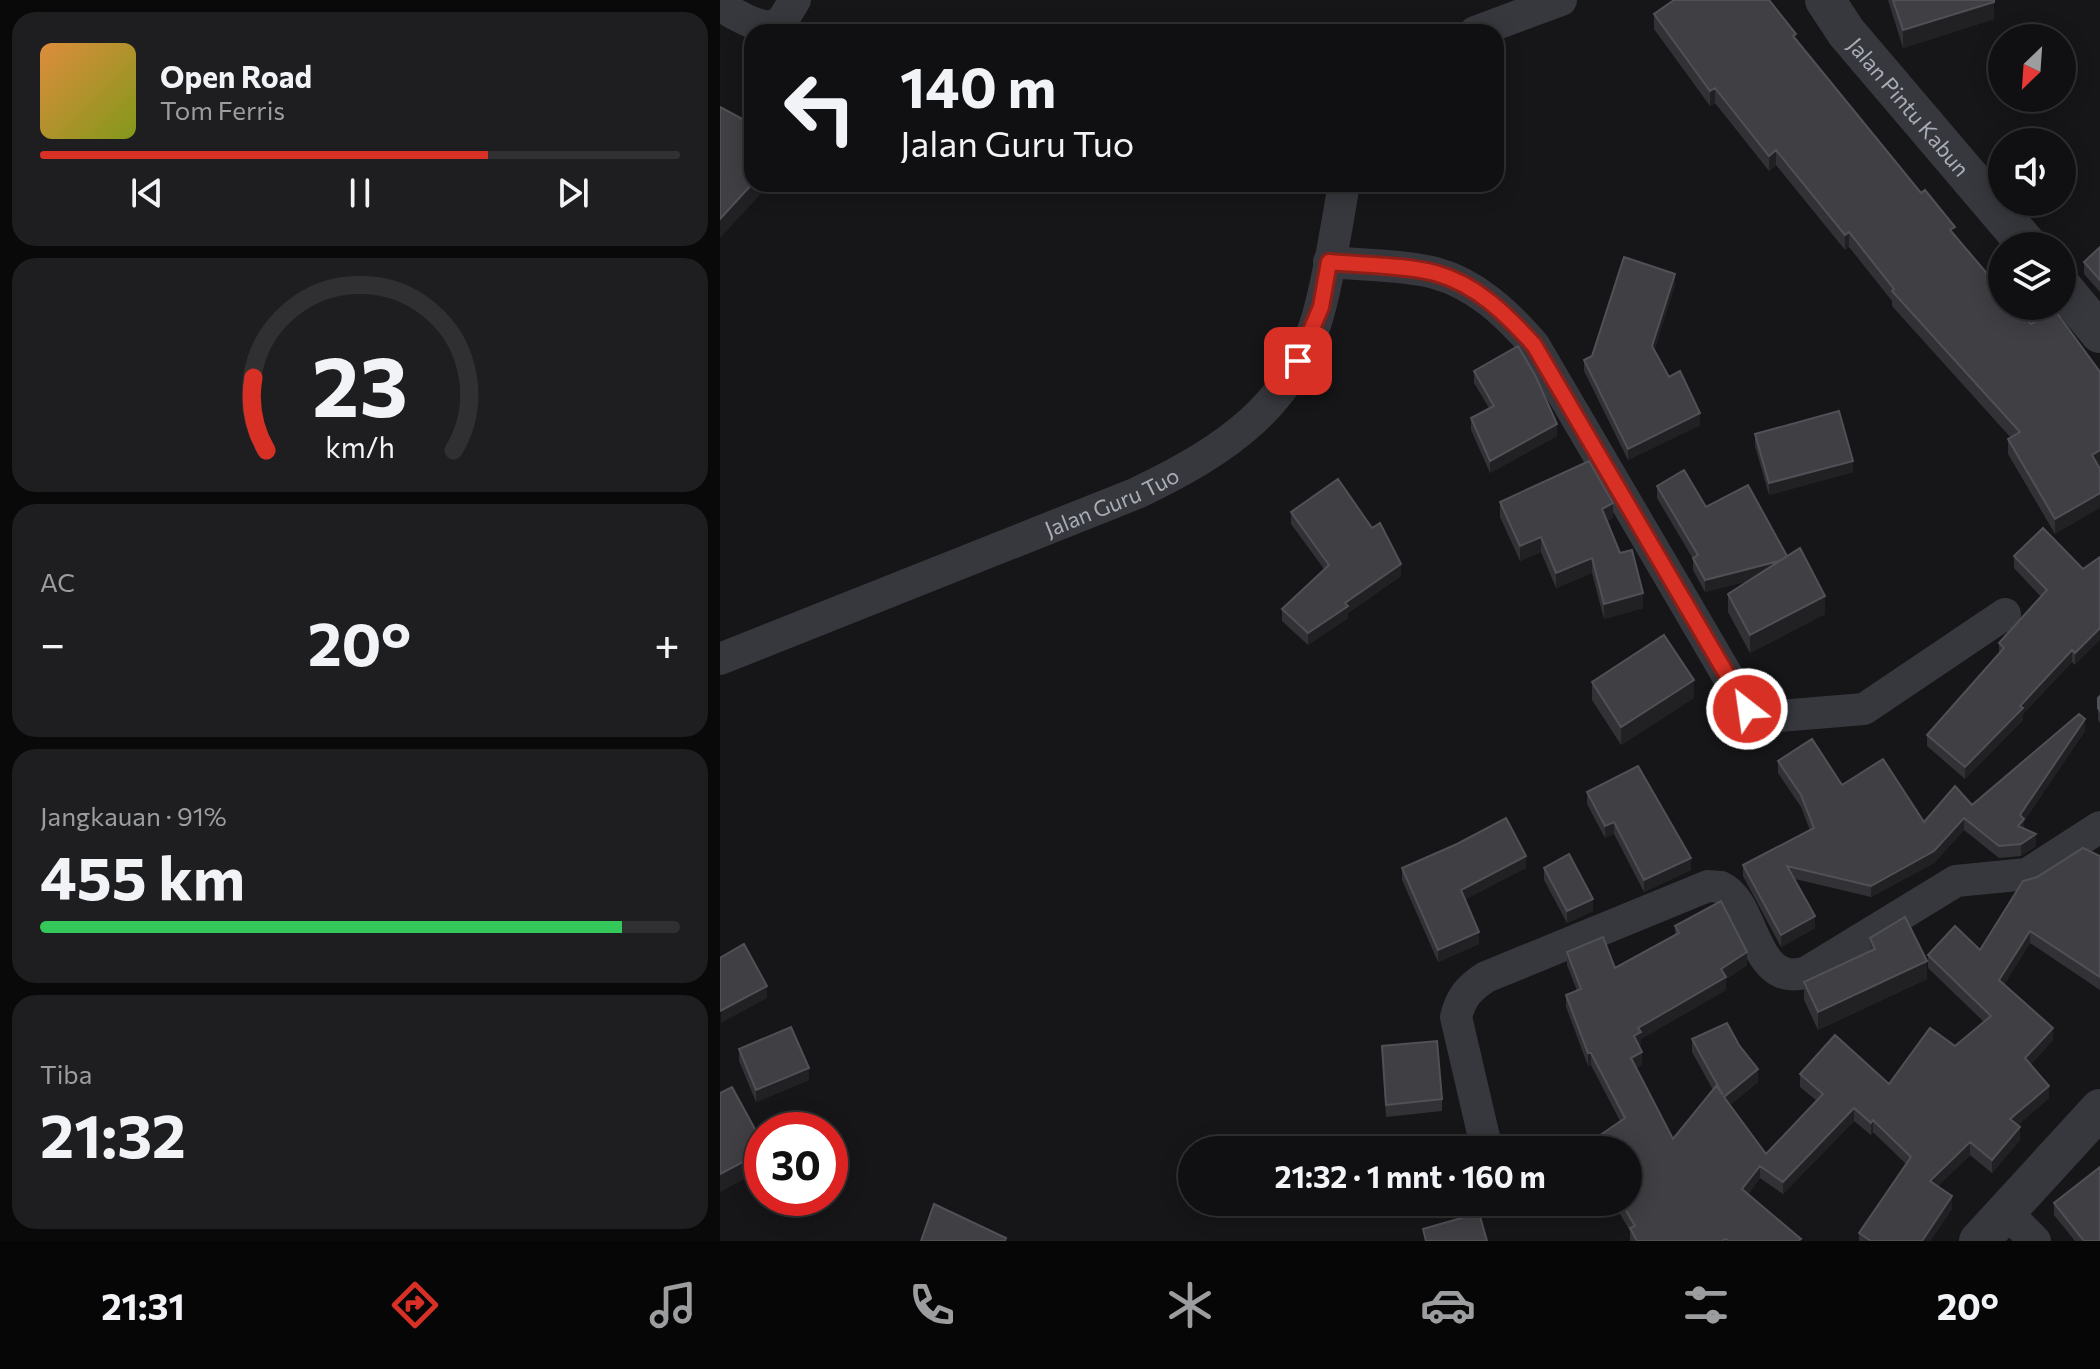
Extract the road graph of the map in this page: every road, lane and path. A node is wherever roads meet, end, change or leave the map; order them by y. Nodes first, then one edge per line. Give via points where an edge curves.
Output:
1 (795, 0) edge
2 (1561, 0) edge
3 (1825, 0) edge
4 (720, 6) edge
5 (758, 24) edge
6 (777, 24) edge
7 (1496, 24) edge
8 (1342, 192) edge
9 (2016, 232) edge
10 (1329, 262) junction
11 (2076, 304) edge
12 (2100, 333) edge
13 (2005, 614) dead end
14 (720, 659) edge
15 (2100, 827) edge
16 (2100, 1109) edge
17 (1484, 1136) edge
18 (2005, 1211) junction
19 (1979, 1241) edge
20 (2035, 1241) edge

1 - 6 street
2 - 7 street
3 - 9 street, Jalan Pintu Kabun via 1846,32
4 - 5 street
8 - 10 street, Jalan Guru Tuo
10 - 13 street via 1434,273 1473,289 1507,314 1534,345 1747,709 1779,716 1864,709
10 - 14 street, Jalan Guru Tuo via 1321,307 1289,379 1268,407 1227,444 1137,493
11 - 12 street
15 - 17 street via 2027,874 1956,881 1794,976 1769,963 1733,898 1721,887 1708,886 1486,977 1461,1000 1456,1017
16 - 18 street
18 - 19 street
18 - 20 street

